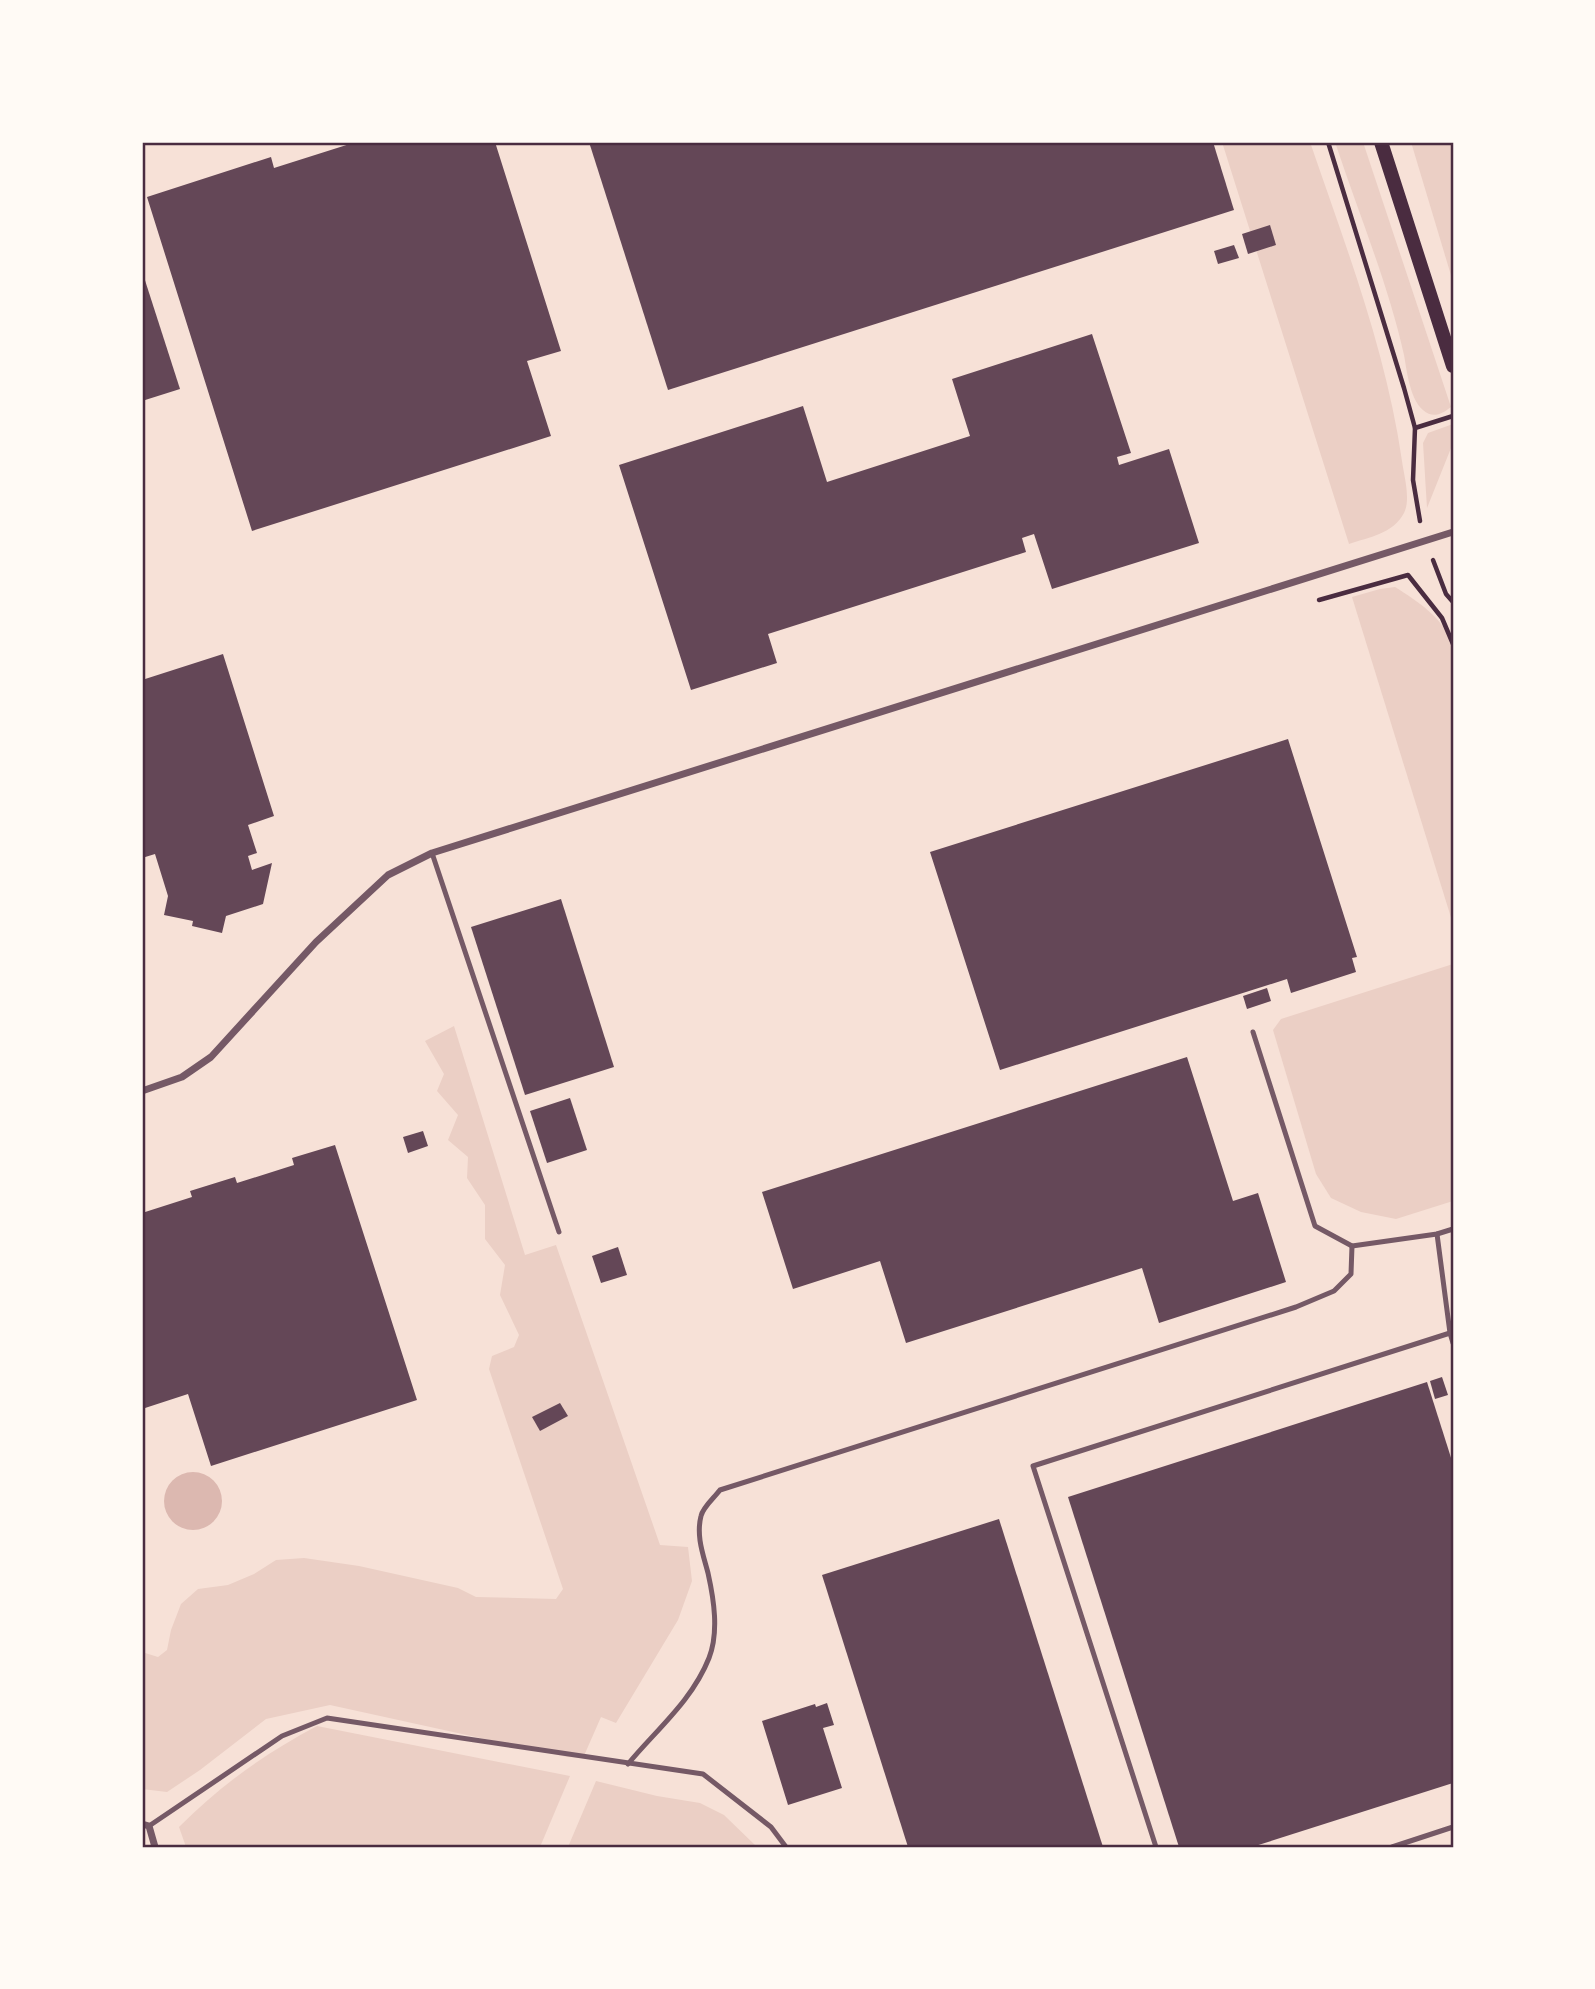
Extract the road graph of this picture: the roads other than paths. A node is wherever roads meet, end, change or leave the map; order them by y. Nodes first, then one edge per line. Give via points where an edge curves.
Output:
1 (1381, 142) edge
2 (1453, 366) edge
3 (1453, 532) edge
4 (432, 853) junction
5 (1253, 1032) dead end
6 (142, 1091) edge
7 (1453, 1229) edge
8 (559, 1232) dead end
9 (1437, 1234) junction
10 (1352, 1246) junction
11 (1450, 1333) junction
12 (1453, 1343) edge
13 (628, 1764) junction
14 (145, 1825) edge
15 (1453, 1827) edge
16 (155, 1847) edge
17 (786, 1847) edge
18 (1156, 1847) edge
19 (1392, 1847) edge

1 - 2 main road
3 - 4 street
4 - 6 street via 388,875 316,942 211,1057 183,1077
4 - 8 lane
5 - 10 lane via 1315,1226
7 - 9 lane
9 - 10 lane
9 - 11 lane
10 - 13 lane via 1352,1274 1334,1291 1296,1307 720,1490 701,1513 699,1537 715,1625 709,1657 690,1693
11 - 12 lane
11 - 18 lane via 1033,1466
13 - 14 lane via 327,1718 282,1736
13 - 17 lane via 703,1774 771,1826
14 - 16 street
15 - 19 lane

